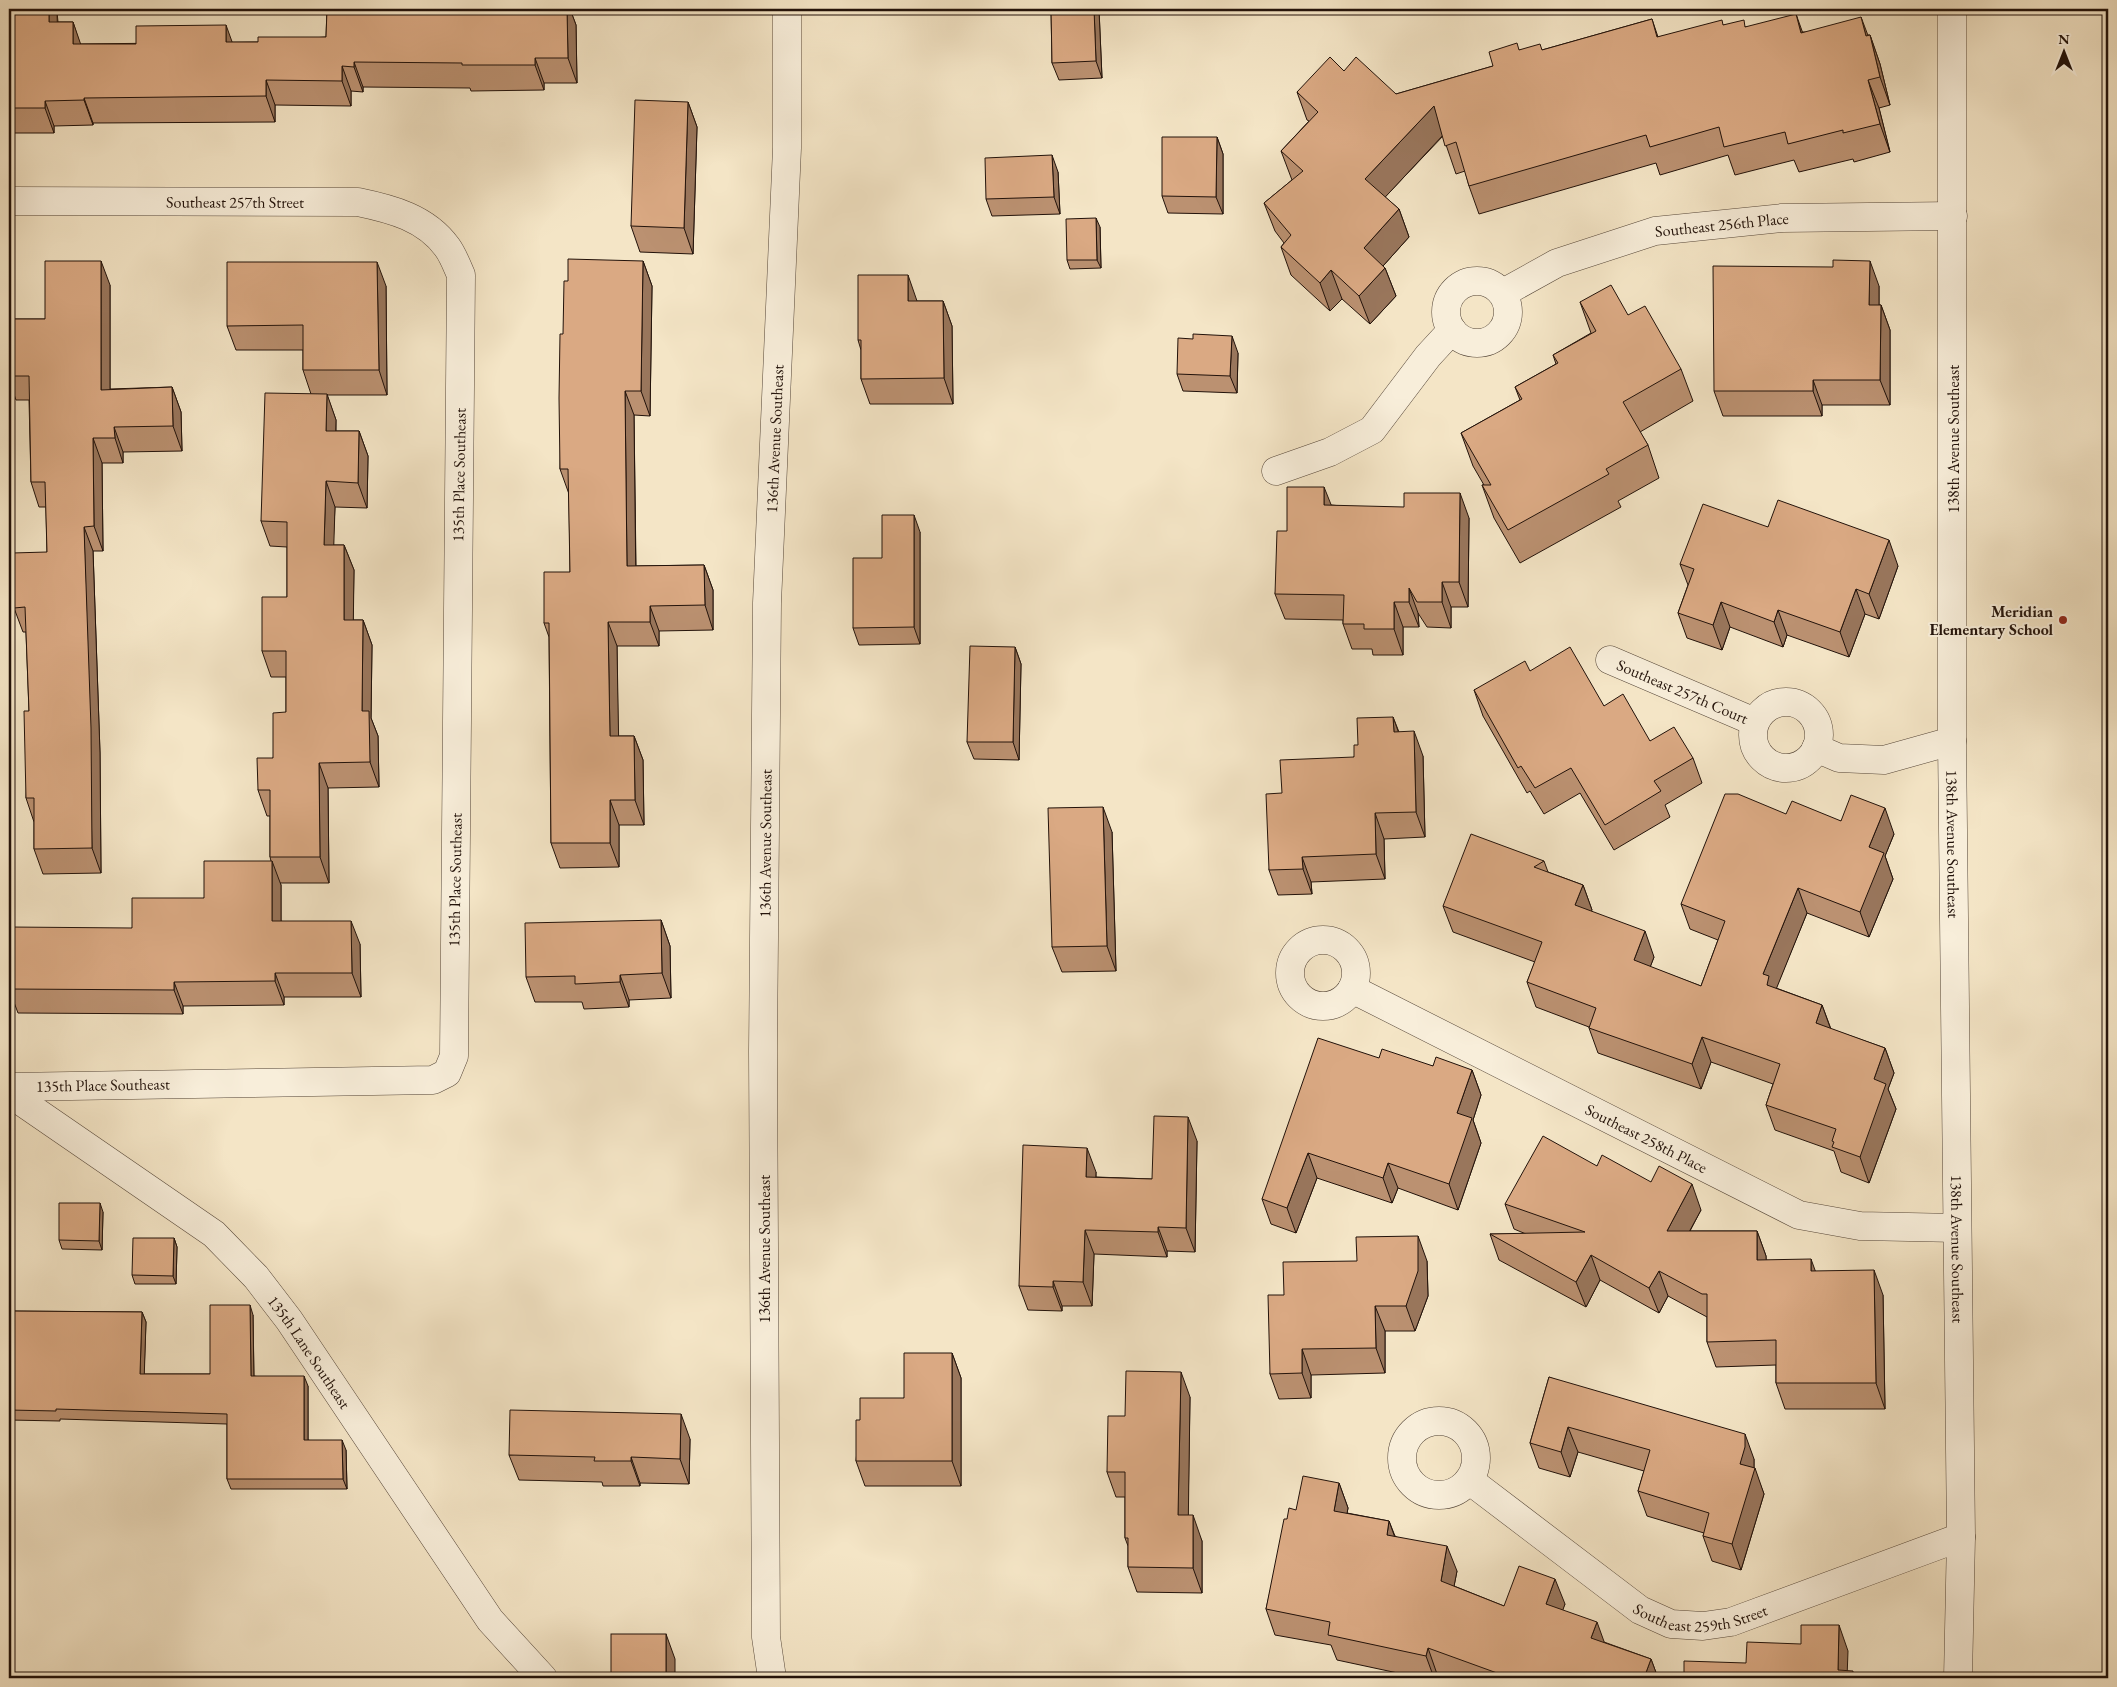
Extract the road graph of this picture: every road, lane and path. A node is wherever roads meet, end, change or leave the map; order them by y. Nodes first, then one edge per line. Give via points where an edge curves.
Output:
1 (787, 9) edge
2 (1952, 9) edge
3 (9, 201) edge
4 (1953, 216) junction
5 (448, 248) joint
6 (1503, 294) junction
7 (1452, 330) junction
8 (1276, 471) dead end
9 (1610, 660) dead end
10 (1755, 722) junction
11 (1952, 741) junction
12 (1816, 748) junction
13 (1352, 990) dead end
14 (9, 1086) edge
15 (9, 1094) edge
16 (1957, 1228) junction
17 (1469, 1480) dead end
18 (1961, 1537) junction
19 (543, 1678) edge
20 (772, 1678) edge
21 (1958, 1678) edge

1 - 20 street, 136th Avenue Southeast via 787,148 767,613 766,1637
2 - 4 street, 138th Avenue Southeast
3 - 5 street, Southeast 257th Street via 358,202 396,210 430,229
4 - 6 street, Southeast 256th Place via 1782,218 1655,231 1557,263
4 - 11 street, 138th Avenue Southeast
5 - 14 street, 135th Place Southeast via 461,276 461,285 454,1056 447,1073 433,1080
6 - 7 street via 1509,317 1505,328 1496,337 1472,343
6 - 7 street via 1494,285 1482,281 1470,281 1459,286 1450,295 1446,307 1446,319
7 - 8 street via 1372,430 1330,452
9 - 10 street, Southeast 257th Court
10 - 12 street, Southeast 257th Court via 1755,747 1772,765 1785,768 1798,765
10 - 12 street, Southeast 257th Court via 1774,704 1799,704 1810,712 1816,723 1819,735
11 - 12 street via 1884,760 1839,758
11 - 16 street, 138th Avenue Southeast
13 - 16 street, Southeast 258th Place via 1799,1215 1860,1226
15 - 19 street, 135th Lane Southeast via 214,1234 256,1277 289,1320 490,1620
16 - 18 street, 138th Avenue Southeast
17 - 18 street, Southeast 259th Street via 1640,1610 1671,1624 1703,1626 1731,1622
18 - 21 street, 138th Avenue Southeast

